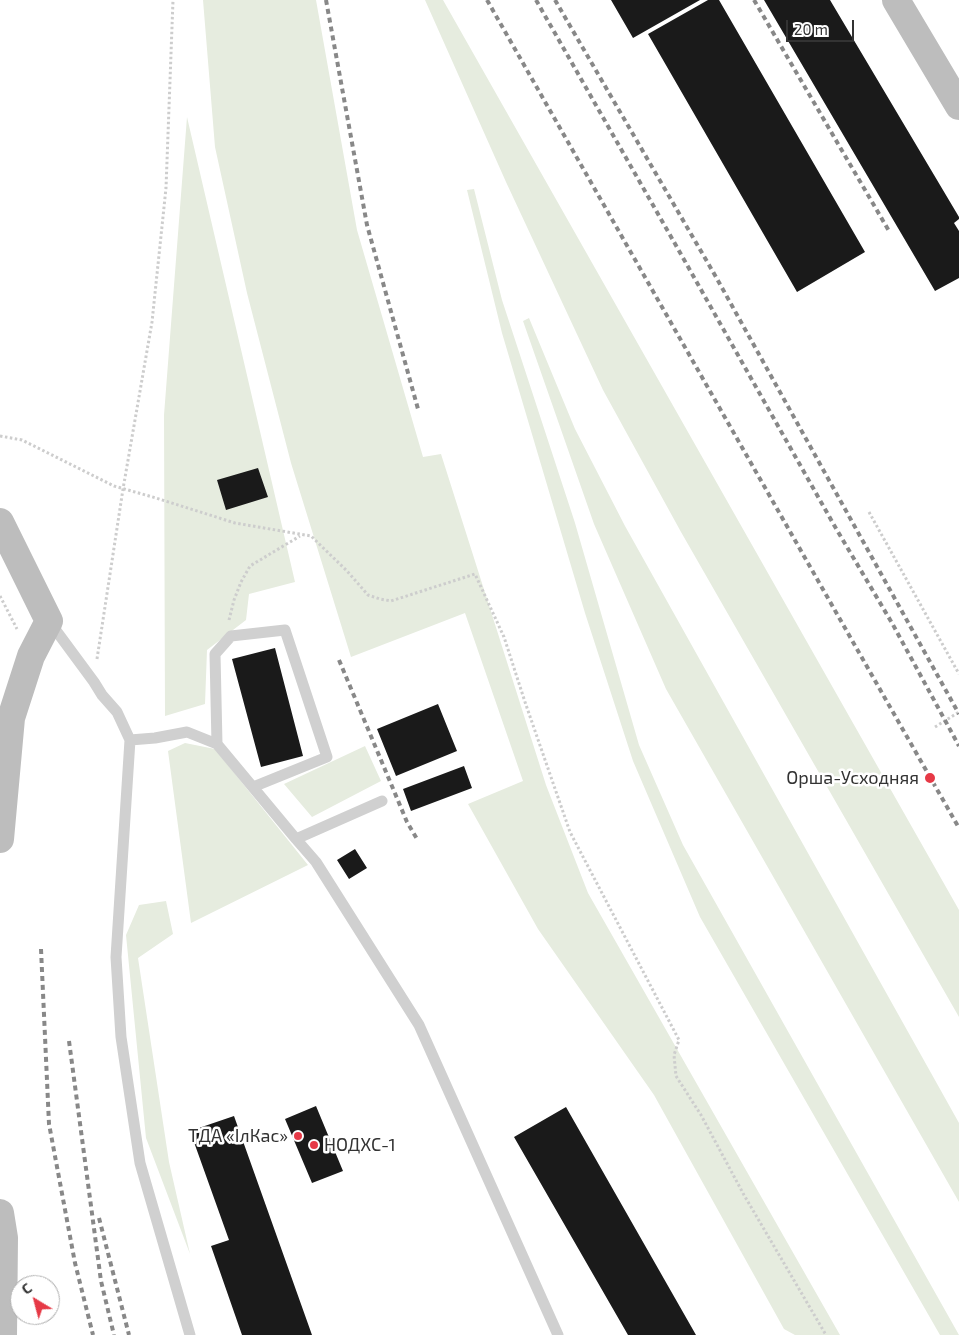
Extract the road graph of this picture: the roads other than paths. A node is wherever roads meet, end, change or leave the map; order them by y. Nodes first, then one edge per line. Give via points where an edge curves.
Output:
1 (896, 0) edge
2 (959, 106) edge
3 (0, 522) edge
4 (49, 621) junction
5 (130, 740) junction
6 (217, 744) junction
7 (253, 787) junction
8 (382, 801) dead end
9 (0, 839) edge
10 (296, 839) junction
11 (0, 1213) edge
12 (3, 1335) edge
13 (190, 1335) edge
14 (558, 1335) edge

1 - 2 street
3 - 4 street
4 - 5 lane via 117,712
4 - 9 street via 32,656 11,718
5 - 6 lane via 186,732
5 - 13 lane via 116,957 121,1036 140,1163
6 - 7 lane
6 - 7 lane via 215,654 231,636 285,630 327,757
7 - 10 lane
8 - 10 lane
10 - 14 lane via 316,862 418,1024
11 - 12 street via 4,1238

